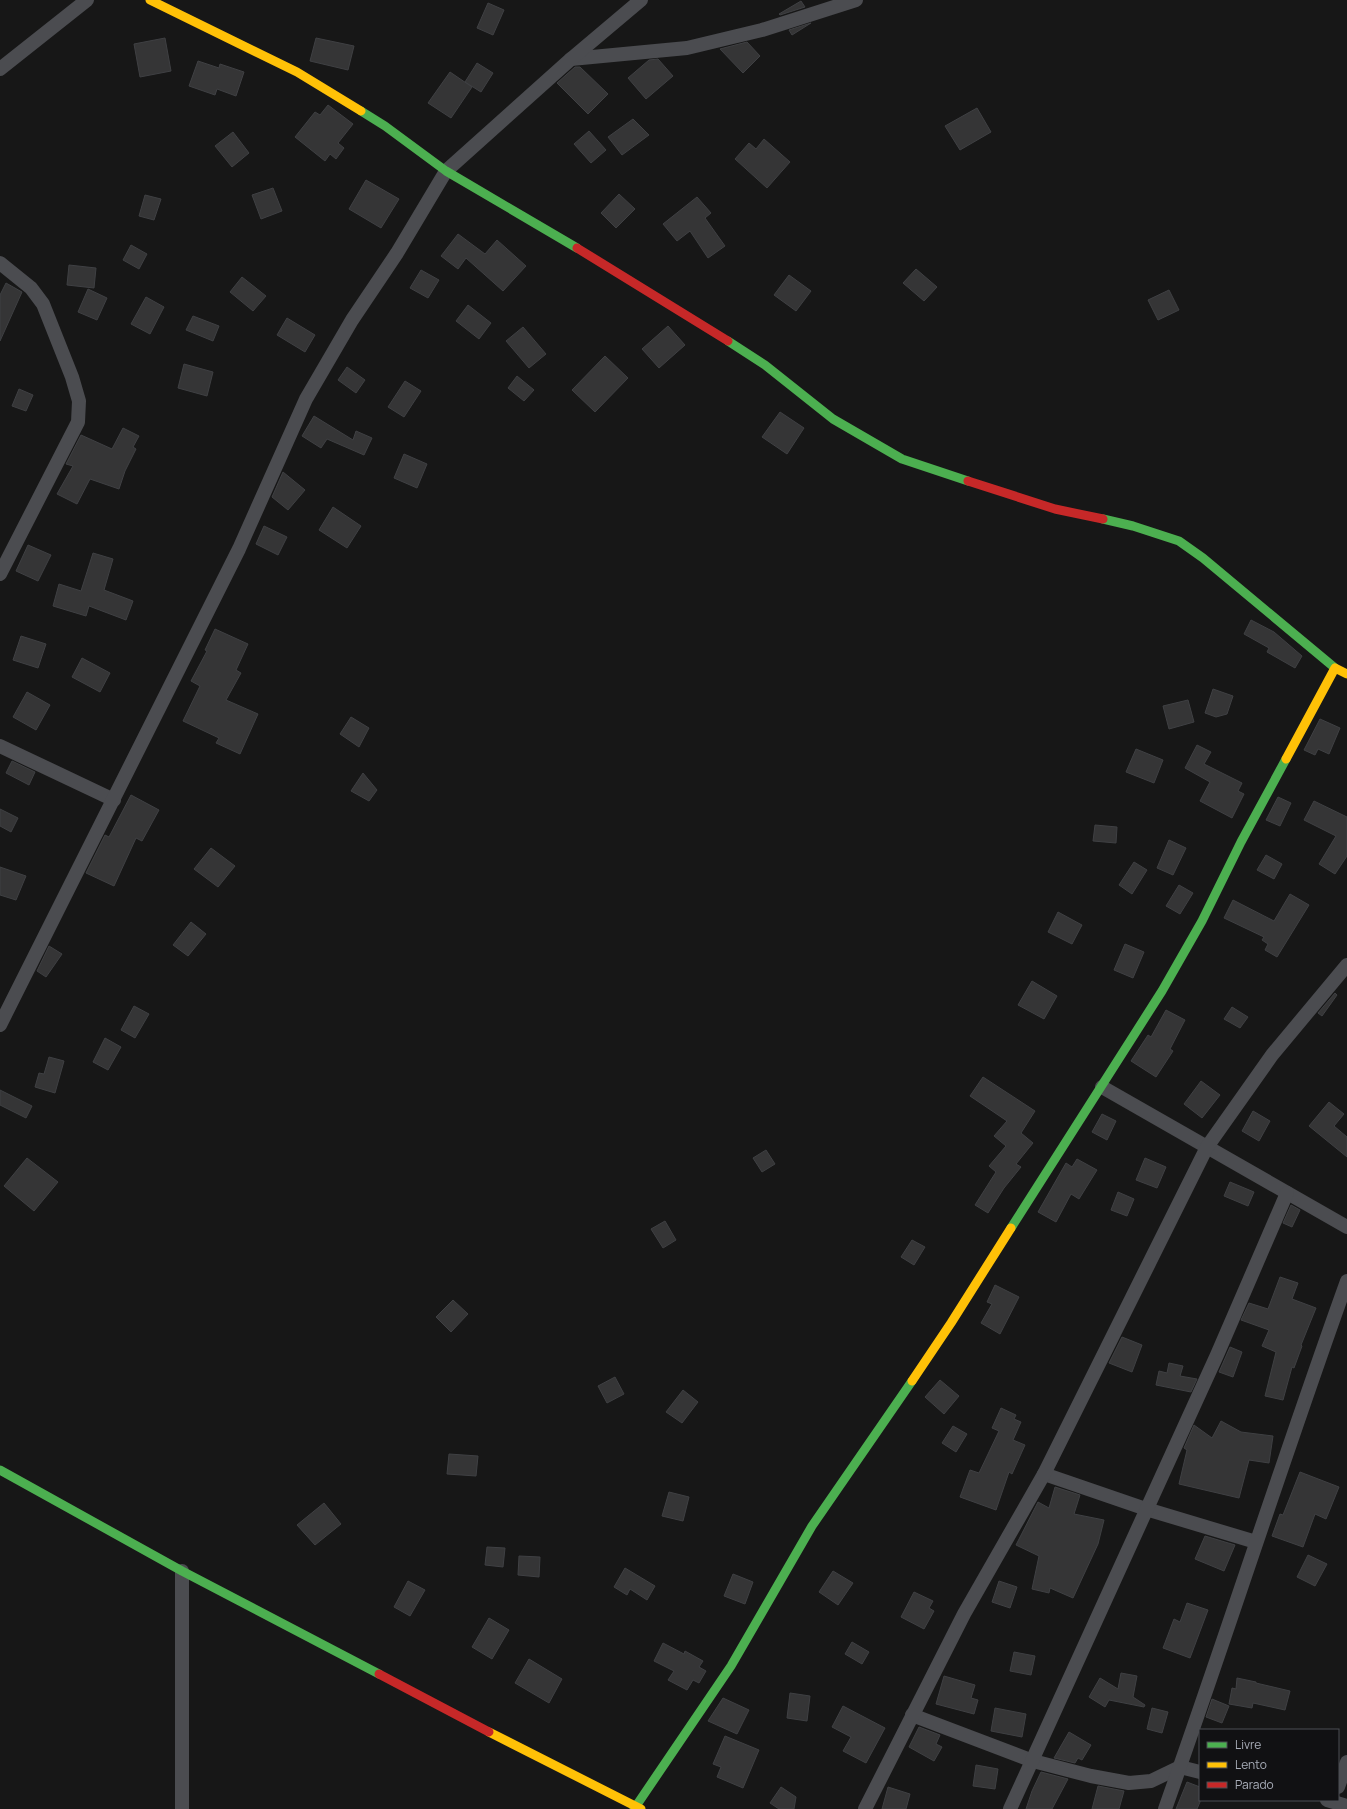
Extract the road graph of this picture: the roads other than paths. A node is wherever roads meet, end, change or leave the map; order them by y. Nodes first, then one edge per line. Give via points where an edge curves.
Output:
1 (87, 0) edge
2 (150, 0) edge
3 (641, 0) edge
4 (856, 0) edge
5 (571, 59) junction
6 (0, 69) edge
7 (446, 171) junction
8 (0, 263) edge
9 (0, 574) edge
10 (1335, 668) junction
11 (1347, 674) edge
12 (0, 746) edge
13 (114, 800) junction
14 (1347, 965) edge
15 (0, 1025) edge
16 (1102, 1087) junction
17 (1207, 1147) junction
18 (1287, 1193) junction
19 (1347, 1227) edge
20 (1347, 1281) edge
21 (0, 1470) edge
22 (1044, 1474) junction
23 (1146, 1509) junction
24 (1256, 1542) junction
25 (182, 1571) junction
26 (912, 1715) junction
27 (1033, 1761) junction
28 (1347, 1762) edge
29 (1180, 1767) junction
30 (1199, 1772) edge
31 (1339, 1784) edge
32 (1330, 1803) edge
33 (1347, 1806) edge
34 (637, 1808) edge
35 (182, 1809) edge
36 (865, 1809) edge
37 (1010, 1809) edge
38 (1164, 1809) edge

1 - 6 street
2 - 7 street via 297,72 385,126
3 - 5 street
4 - 5 street via 762,30 687,48
5 - 7 street
7 - 10 street via 618,272 718,335 765,365 833,419 902,459 1056,509 1133,526 1179,541
7 - 13 street via 397,253 352,320 306,399 239,549
8 - 9 street via 31,288 43,304 79,401 78,422
10 - 11 street
10 - 16 street via 1241,842 1202,922
12 - 13 street
13 - 15 street
14 - 17 street via 1272,1055
16 - 17 street
16 - 34 street via 951,1322 812,1526 731,1666
17 - 18 street
17 - 22 street
18 - 19 street
18 - 23 street via 1217,1355
20 - 24 street
21 - 25 street
22 - 23 street
22 - 26 street via 964,1614
23 - 24 street
23 - 27 street
24 - 29 street
25 - 34 street
25 - 35 street
26 - 27 street
26 - 36 street
27 - 29 street via 1129,1783 1151,1780
27 - 37 street
28 - 31 street
29 - 30 street
29 - 38 street
32 - 33 street

